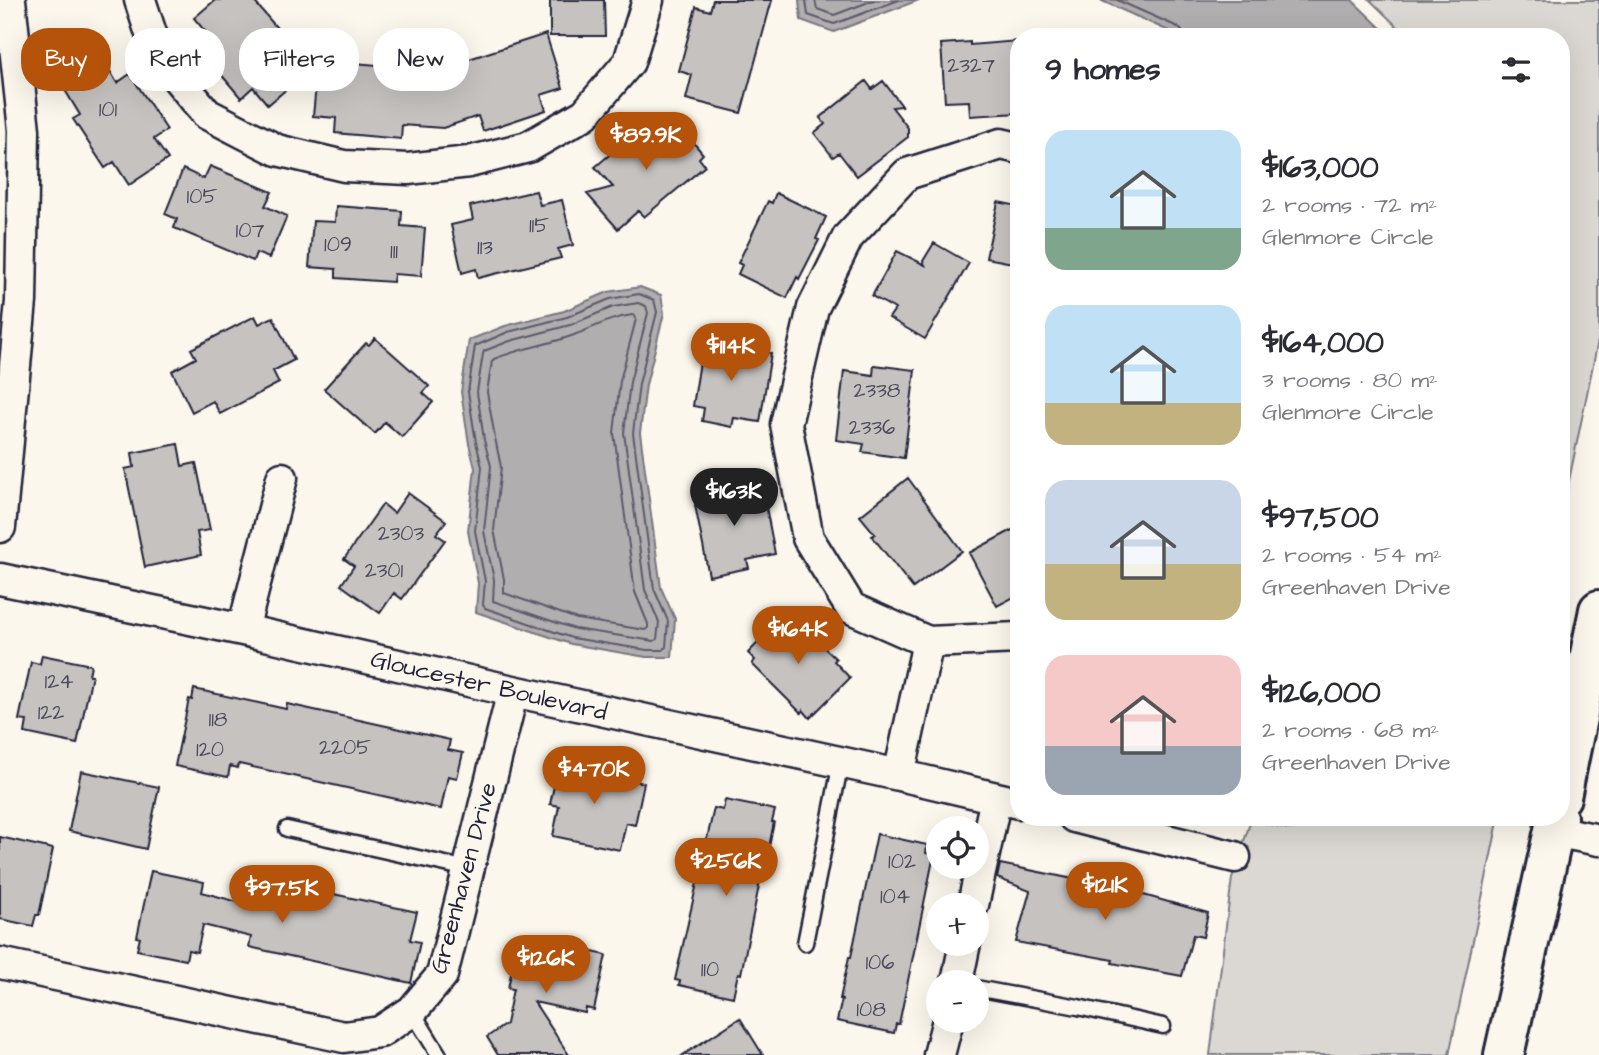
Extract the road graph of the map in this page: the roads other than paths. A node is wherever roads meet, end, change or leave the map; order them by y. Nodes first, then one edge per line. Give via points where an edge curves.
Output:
1 (10, 0) edge
2 (140, 0) edge
3 (648, 0) edge
4 (1010, 146) edge
5 (10, 299) edge
6 (282, 478) dead end
7 (0, 527) edge
8 (0, 579) edge
9 (1599, 610) edge
10 (243, 630) junction
11 (1010, 638) edge
12 (928, 642) junction
13 (513, 691) junction
14 (1570, 752) edge
15 (841, 762) junction
16 (899, 775) junction
17 (1007, 801) edge
18 (1570, 823) edge
19 (1110, 826) edge
20 (1555, 826) edge
21 (286, 829) dead end
22 (1599, 840) edge
23 (1235, 857) dead end
24 (468, 869) junction
25 (977, 893) edge
26 (805, 943) dead end
27 (0, 963) edge
28 (989, 990) edge
29 (412, 1011) junction
30 (1163, 1026) dead end
31 (945, 1033) edge
32 (439, 1055) edge
33 (939, 1055) edge
34 (1504, 1055) edge

1 - 5 street via 24,130
2 - 3 street via 158,55 207,114 277,150 344,166 408,170 469,162 528,147 584,114 629,62
4 - 12 street via 1001,144 907,174 848,237 813,308 786,424 808,538 851,608
5 - 7 street
6 - 10 street
8 - 10 street, Gloucester Boulevard
9 - 14 main road
10 - 13 street, Gloucester Boulevard
11 - 12 street
12 - 16 street
13 - 15 street, Gloucester Boulevard
13 - 24 street, Greenhaven Drive
15 - 16 street, Gloucester Boulevard
15 - 26 lane
16 - 17 street, Gloucester Boulevard
17 - 25 street
18 - 22 street
19 - 23 street
20 - 34 main road
21 - 24 lane
24 - 29 street, Greenhaven Drive via 442,975
27 - 29 street, Greenhaven Drive via 344,1037 380,1032
28 - 30 lane
29 - 32 lane
31 - 33 street

